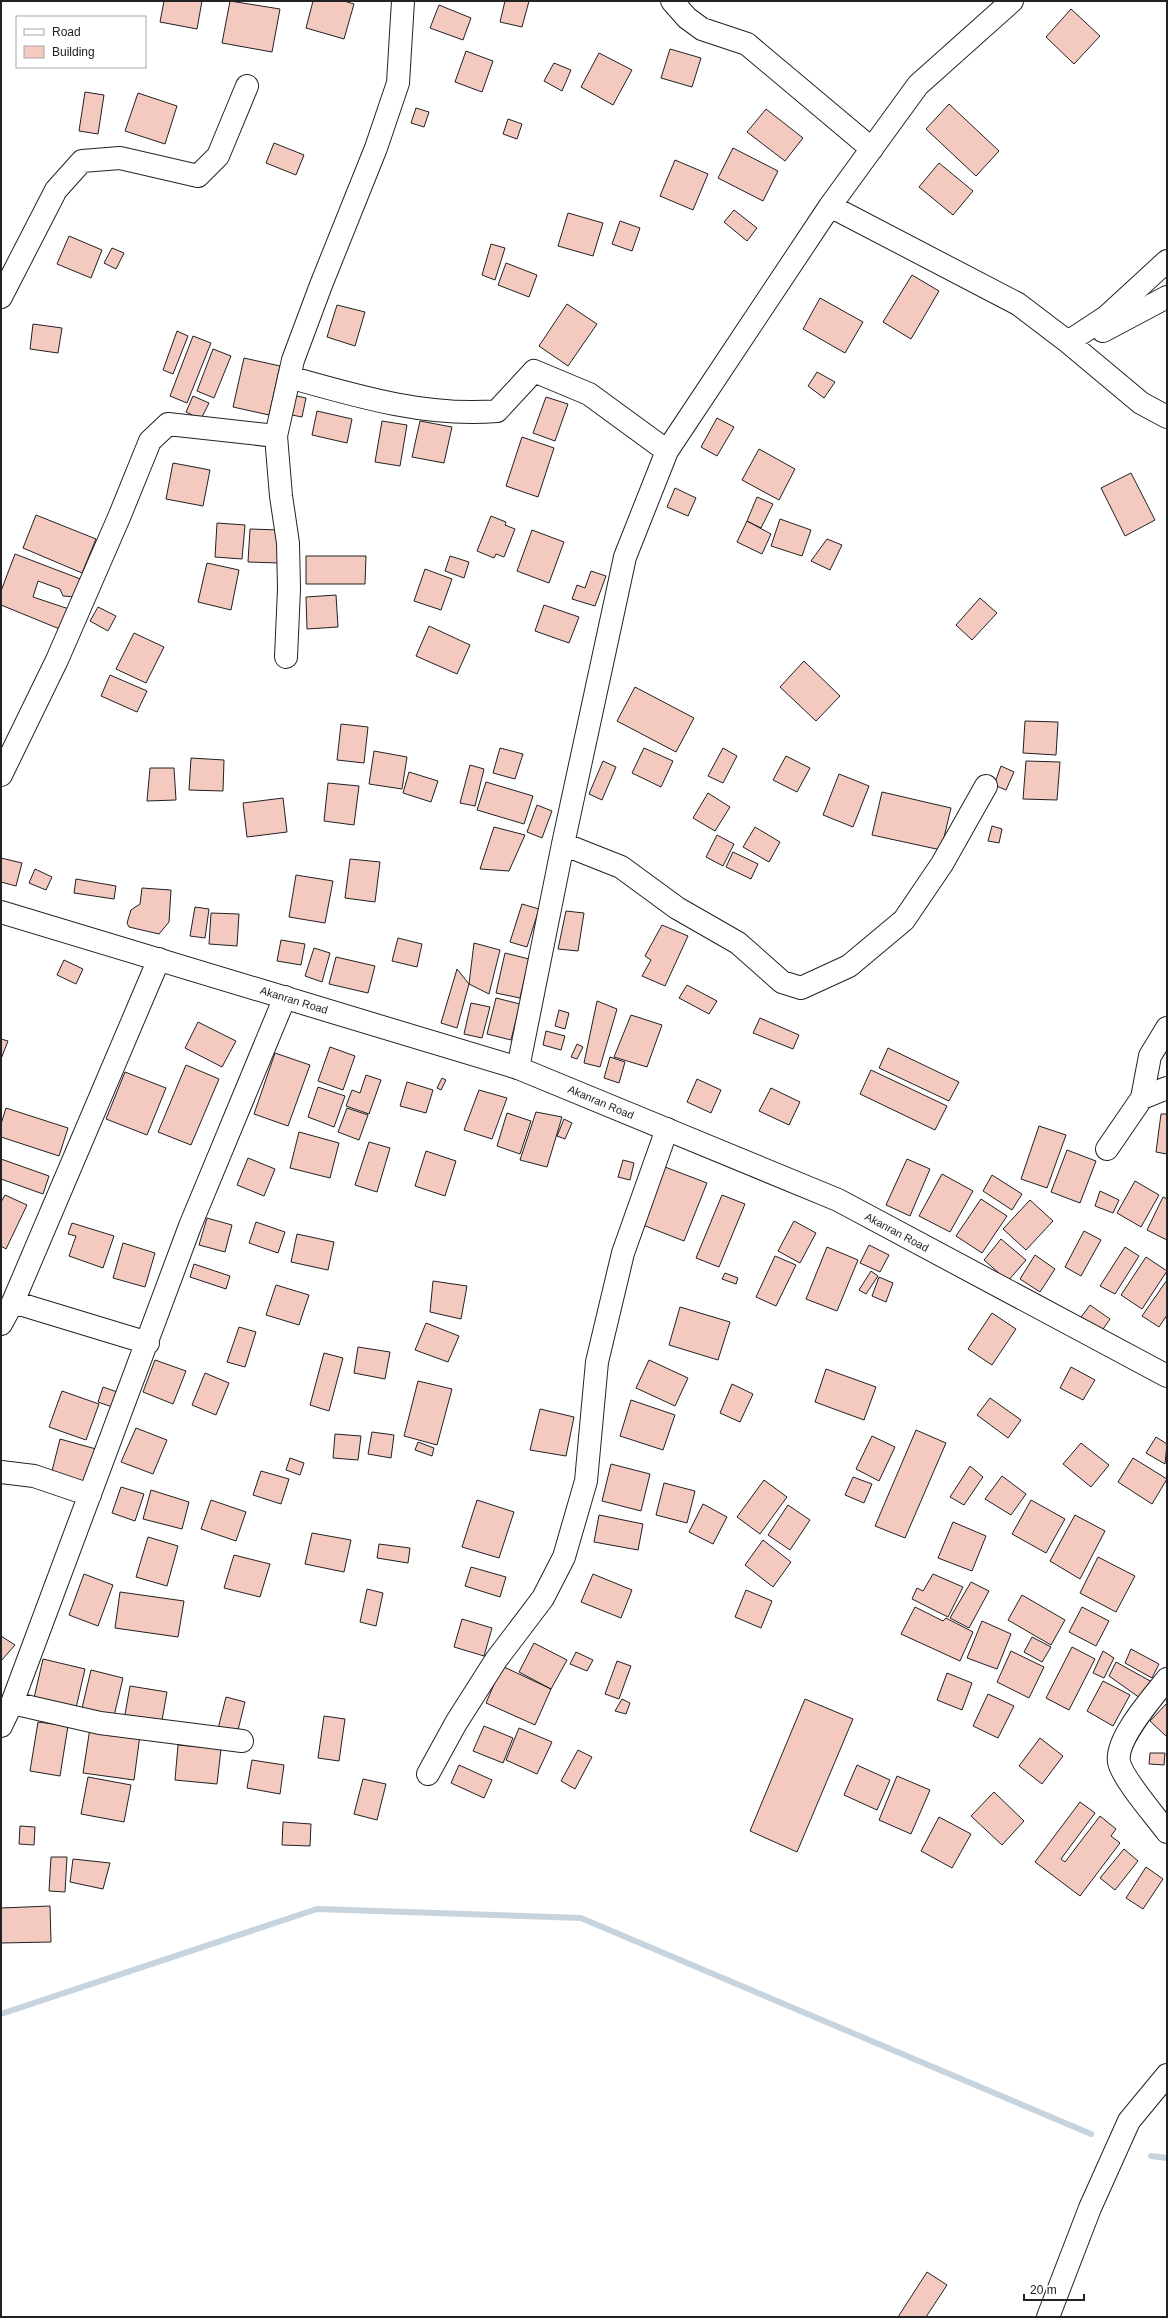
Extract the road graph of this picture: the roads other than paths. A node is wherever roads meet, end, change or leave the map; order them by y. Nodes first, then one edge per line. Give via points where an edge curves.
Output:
1 (403, 1) edge
2 (672, 1) edge
3 (1012, 1) edge
4 (247, 86) dead end
5 (872, 149) junction
6 (830, 206) junction
7 (1167, 261) edge
8 (1, 297) edge
9 (1167, 297) edge
10 (1071, 345) junction
11 (289, 377) junction
12 (1167, 417) edge
13 (276, 436) junction
14 (667, 451) junction
15 (286, 657) dead end
16 (1, 775) edge
17 (986, 786) dead end
18 (563, 844) junction
19 (1, 912) edge
20 (159, 959) junction
21 (285, 997) junction
22 (1167, 1028) edge
23 (518, 1068) junction
24 (1167, 1088) edge
25 (1142, 1098) junction
26 (667, 1129) junction
27 (1107, 1149) dead end
28 (13, 1302) junction
29 (1, 1324) edge
30 (148, 1343) junction
31 (1167, 1376) edge
32 (1, 1472) edge
33 (90, 1495) junction
34 (1167, 1679) edge
35 (12, 1703) junction
36 (1, 1726) edge
37 (242, 1741) dead end
38 (428, 1774) dead end
39 (1167, 1832) edge
40 (1167, 2075) edge
41 (1048, 2317) edge

1 - 11 street via 398,83
2 - 5 street via 687,18 702,29 747,44
3 - 5 street via 918,85
4 - 8 street via 218,156 198,176 120,158 82,161 56,190
5 - 6 street
6 - 10 street via 1018,304
6 - 14 street
7 - 10 street
9 - 10 street
10 - 12 street via 1141,403
11 - 13 street
11 - 14 street via 373,401 472,413 496,411 534,371 589,394
13 - 15 street via 288,543
13 - 16 street via 168,424 150,441 56,660
14 - 18 street via 625,557
17 - 18 street via 942,864 904,920 849,966 801,988 782,982 738,943 677,908 622,867
18 - 23 street
19 - 20 street, Akanran Road
20 - 21 street, Akanran Road
20 - 28 street
21 - 23 street, Akanran Road
21 - 30 street via 190,1226
22 - 25 street via 1150,1056
23 - 26 street, Akanran Road
24 - 25 street
25 - 27 street
26 - 31 street, Akanran Road via 838,1200
26 - 38 street via 623,1253 597,1362 586,1481 564,1557 543,1598 496,1660 456,1723
28 - 29 street
28 - 30 street
30 - 33 street
32 - 33 street via 34,1476
33 - 35 street
34 - 39 street via 1119,1748 1119,1762
35 - 36 street
35 - 37 street via 100,1723
40 - 41 street via 1129,2121 1090,2208

